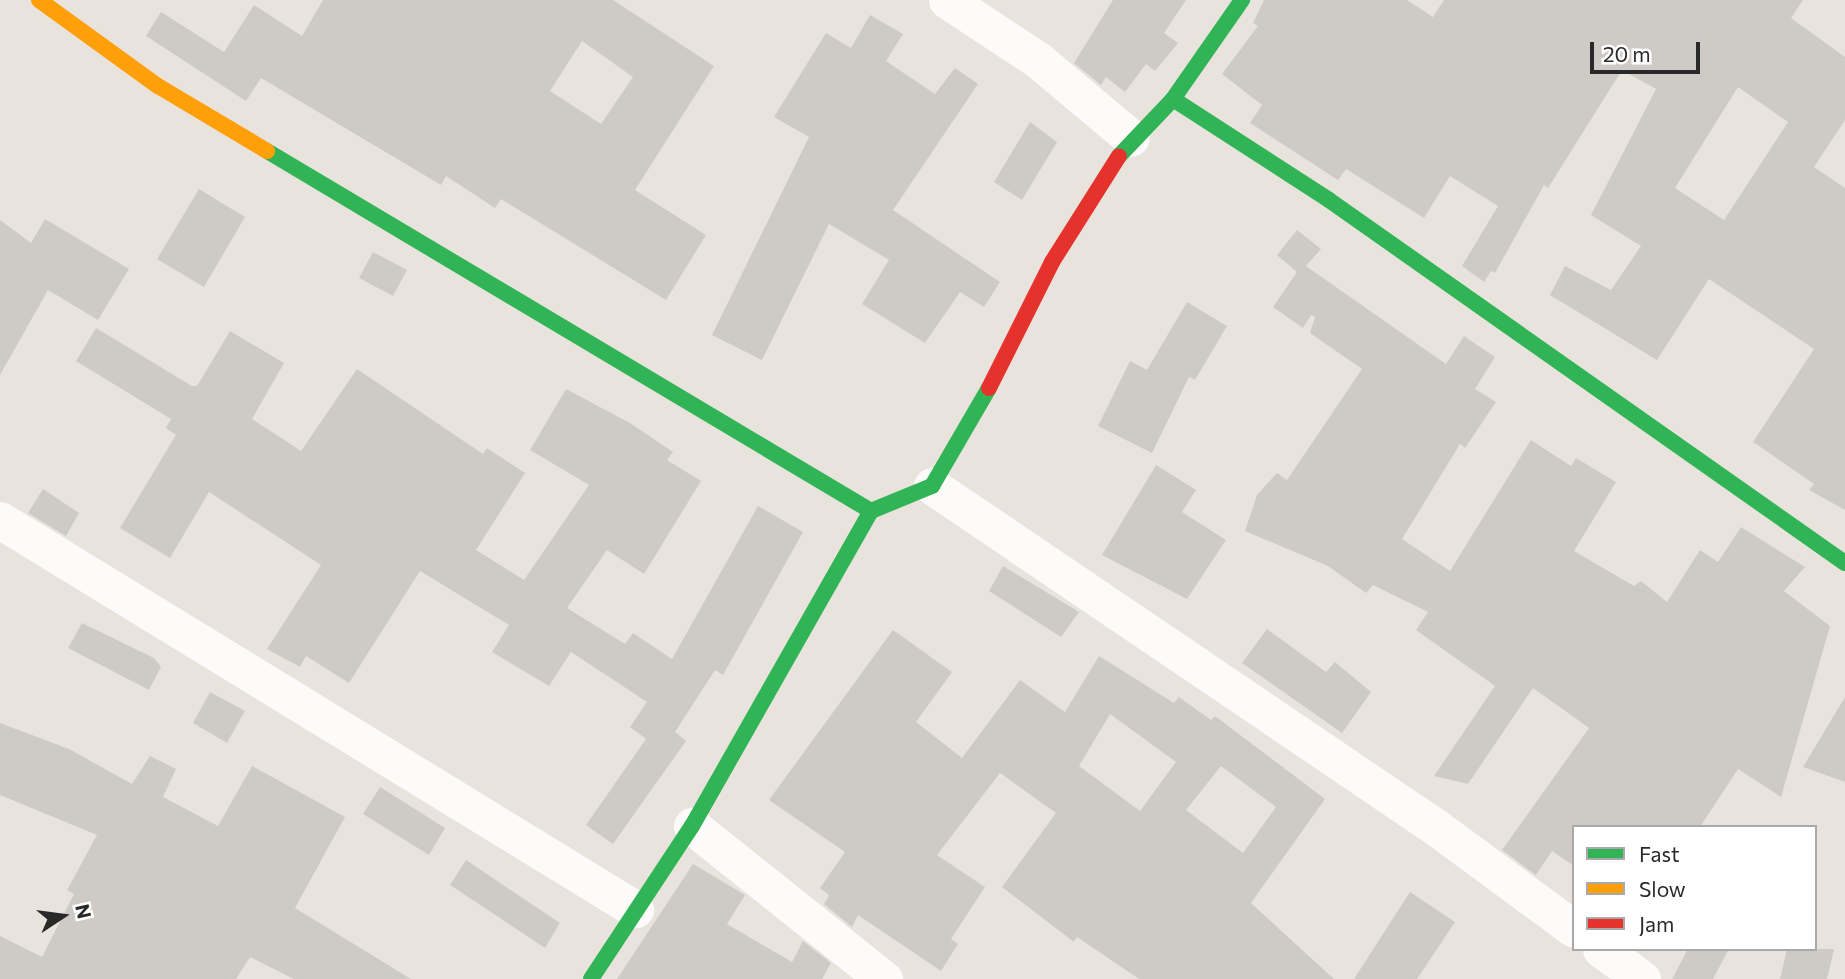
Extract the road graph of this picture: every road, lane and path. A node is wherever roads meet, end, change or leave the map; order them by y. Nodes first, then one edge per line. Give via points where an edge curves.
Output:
1 (39, 0) edge
2 (947, 0) edge
3 (1242, 0) edge
4 (1173, 99) junction
5 (1131, 138) junction
6 (932, 486) junction
7 (871, 511) junction
8 (0, 520) edge
9 (1845, 563) edge
10 (692, 826) junction
11 (635, 909) junction
12 (1572, 928) edge
13 (1604, 951) edge
14 (590, 979) edge
15 (884, 979) edge
16 (1642, 979) edge

1 - 7 street via 158,86
2 - 5 street via 1038,60
3 - 4 street
4 - 5 street
4 - 9 street via 1329,200
5 - 6 street via 1052,262 1016,342
6 - 7 street
6 - 12 street via 1437,828
7 - 10 street
8 - 11 street
10 - 11 street
10 - 15 street
11 - 14 street
13 - 16 street

